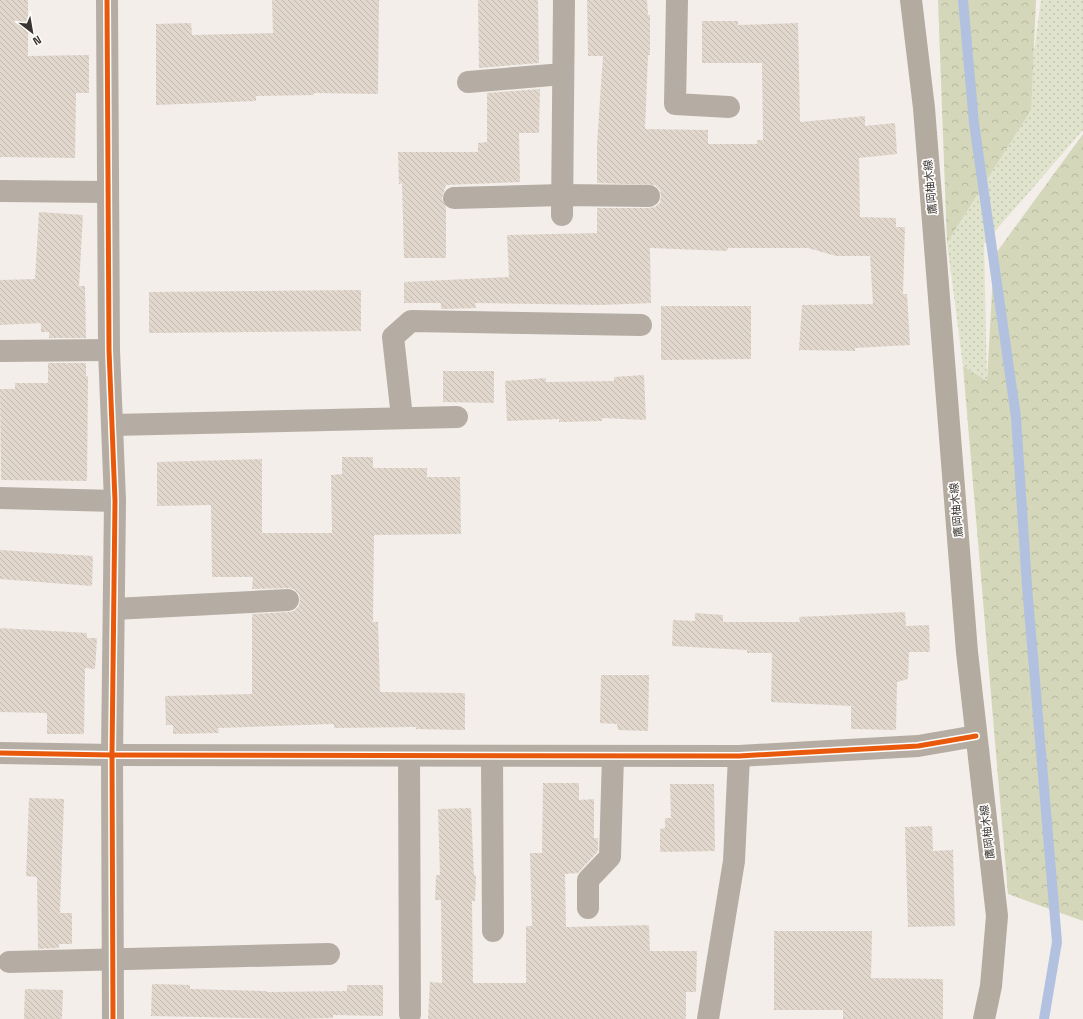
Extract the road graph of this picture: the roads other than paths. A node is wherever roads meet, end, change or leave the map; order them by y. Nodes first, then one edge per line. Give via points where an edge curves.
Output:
1 (107, 0) edge
2 (564, 0) edge
3 (677, 0) edge
4 (911, 0) edge
5 (563, 74) junction
6 (468, 82) dead end
7 (729, 107) dead end
8 (0, 191) edge
9 (108, 192) junction
10 (649, 196) dead end
11 (454, 198) dead end
12 (562, 205) junction
13 (640, 325) dead end
14 (109, 350) junction
15 (0, 351) edge
16 (402, 417) junction
17 (457, 417) dead end
18 (113, 426) junction
19 (0, 498) edge
20 (115, 500) junction
21 (288, 600) dead end
22 (114, 609) junction
23 (976, 736) junction
24 (0, 753) edge
25 (112, 755) junction
26 (409, 756) junction
27 (492, 756) junction
28 (613, 756) junction
29 (739, 756) junction
30 (588, 908) dead end
31 (493, 931) dead end
32 (329, 954) dead end
33 (113, 958) junction
34 (9, 962) dead end
35 (410, 1014) dead end
36 (114, 1019) edge
37 (708, 1019) edge
38 (984, 1019) edge

1 - 9 street
2 - 5 street
3 - 7 street via 675,104
4 - 23 main road, 鷹岡柚木線 via 924,108 967,652
5 - 6 street
5 - 12 street
8 - 9 street
9 - 14 street
10 - 12 street
11 - 12 street
13 - 16 street via 411,321 393,337
14 - 15 street
14 - 18 street
16 - 17 street
16 - 18 street
18 - 20 street
19 - 20 street
20 - 22 street
21 - 22 street
22 - 25 street
23 - 29 street via 918,746
23 - 38 main road, 鷹岡柚木線 via 997,916 991,986
24 - 25 street
25 - 26 street
25 - 33 street
26 - 27 street
26 - 35 street
27 - 28 street
27 - 31 street
28 - 29 street
28 - 30 street via 610,858 588,880
29 - 37 street via 734,861
32 - 33 street
33 - 34 street
33 - 36 street

